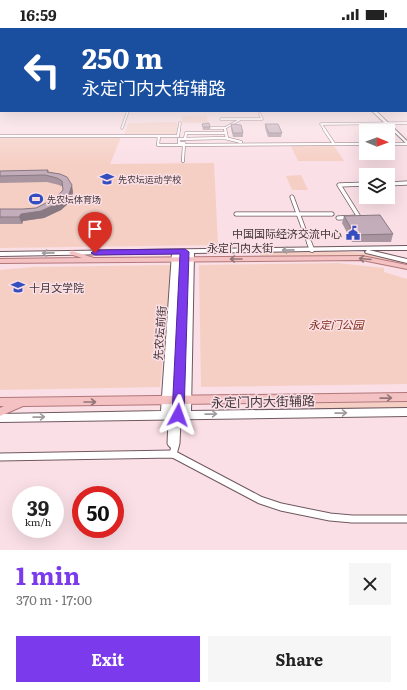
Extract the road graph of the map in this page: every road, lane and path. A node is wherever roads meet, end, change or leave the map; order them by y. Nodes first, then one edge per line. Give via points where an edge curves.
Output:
1 (127, 114) edge
2 (260, 114) dead end
3 (378, 114) edge
4 (221, 119) dead end
5 (241, 119) junction
6 (180, 123) dead end
7 (387, 123) junction
8 (407, 123) edge
9 (122, 128) dead end
10 (211, 128) edge
11 (225, 128) junction
12 (226, 133) junction
13 (0, 136) edge
14 (160, 136) junction
15 (227, 138) junction
16 (185, 139) junction
17 (407, 143) edge
18 (276, 144) junction
19 (334, 144) junction
20 (359, 144) edge
21 (395, 144) edge
22 (184, 145) junction
23 (183, 161) dead end
24 (407, 183) edge
25 (359, 184) edge
26 (395, 184) edge
27 (292, 197) dead end
28 (236, 214) dead end
29 (298, 214) junction
30 (332, 214) dead end
31 (338, 218) dead end
32 (397, 248) junction
33 (407, 248) edge
34 (312, 250) junction
35 (341, 250) junction
36 (72, 253) junction
37 (0, 255) edge
38 (183, 256) junction
39 (407, 256) edge
40 (0, 261) edge
41 (96, 261) junction
42 (407, 261) edge
43 (407, 267) edge
44 (407, 397) edge
45 (176, 401) junction
46 (0, 402) edge
47 (22, 402) junction
48 (0, 412) edge
49 (407, 412) edge
50 (175, 415) junction
51 (0, 418) edge
52 (173, 454) junction
53 (0, 457) edge
54 (407, 519) edge

1 - 9 street
2 - 5 street via 262,119
3 - 7 street
4 - 5 street
5 - 11 street
6 - 14 street via 178,136
7 - 8 street
7 - 17 street
7 - 19 street via 321,124
10 - 11 street
11 - 12 street
12 - 15 street
12 - 16 street via 186,133
13 - 14 street
14 - 22 street via 158,145
15 - 16 street
15 - 18 street via 237,142
16 - 22 street via 179,139 179,143
17 - 21 street
18 - 19 street
18 - 22 street
19 - 20 street
22 - 23 street
24 - 26 street
25 - 31 street via 339,185 359,217
27 - 29 street
28 - 29 street
29 - 30 street
29 - 34 street
32 - 33 street
32 - 35 street
32 - 39 street
34 - 35 street
34 -> 38 street
35 - 42 street via 380,254
36 -> 37 street
36 - 38 street
36 - 41 main road
38 - 41 main road, 永定门内大街
43 -> 38 main road, 永定门内大街 via 362,258
38 - 45 street, 先农坛前街
38 - 45 street
40 - 41 main road, 永定门内大街
45 -> 44 main road
47 -> 45 main road
45 - 50 street
46 - 47 main road
47 - 48 main road
50 -> 49 street, 永定门内大街辅路
51 -> 50 street, 永定门内大街辅路
50 - 52 street via 170,442 174,446
52 - 53 street
52 - 54 street via 260,500 281,507 330,517

